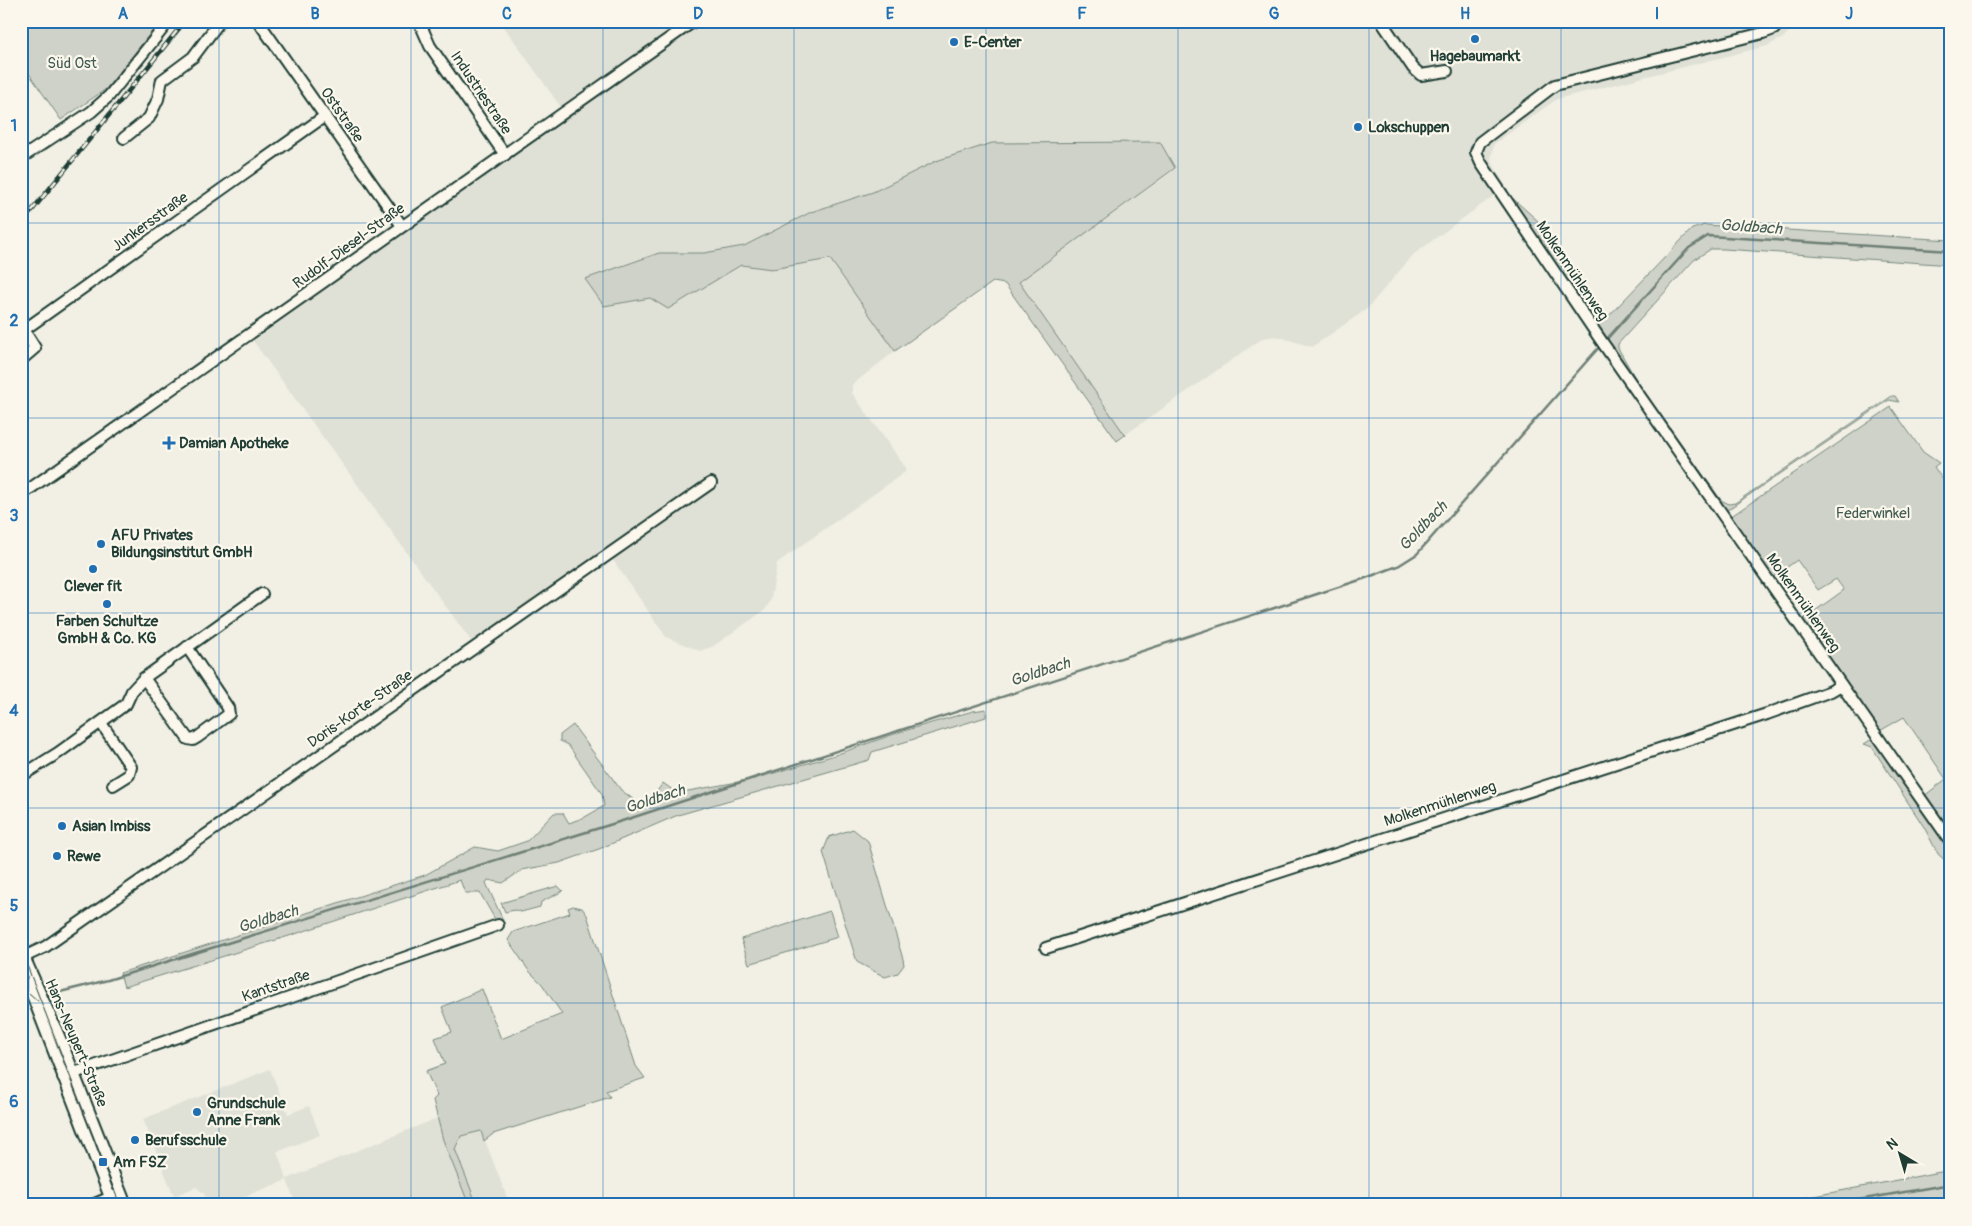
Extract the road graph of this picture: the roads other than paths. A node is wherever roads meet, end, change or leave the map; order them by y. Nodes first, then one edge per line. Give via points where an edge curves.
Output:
1 (169, 21) edge
2 (220, 21) edge
3 (258, 21) edge
4 (418, 21) edge
5 (694, 21) edge
6 (1381, 21) edge
7 (1781, 21) edge
8 (1447, 71) dead end
9 (325, 116) junction
10 (124, 138) dead end
11 (505, 155) junction
12 (21, 158) edge
13 (402, 226) junction
14 (21, 360) edge
15 (711, 483) dead end
16 (21, 495) edge
17 (262, 594) dead end
18 (187, 647) junction
19 (144, 678) junction
20 (1841, 685) junction
21 (101, 723) junction
22 (21, 776) edge
23 (113, 785) dead end
24 (1951, 842) edge
25 (498, 925) dead end
26 (1046, 948) dead end
27 (22, 954) edge
28 (32, 979) junction
29 (21, 983) edge
30 (38, 998) junction
31 (74, 1072) junction
32 (63, 1077) junction
33 (121, 1193) junction
34 (112, 1201) edge
35 (92, 1205) edge
36 (126, 1205) edge

1 - 12 street via 109,96
2 - 10 street via 193,57 162,80 149,118
3 - 9 street, Oststraße
4 - 11 street, Industriestraße via 430,46
5 - 11 street, Rudolf-Diesel-Straße
6 - 8 street via 1412,68 1421,75
7 - 20 street, Molkenmühlenweg via 1774,29 1763,33 1555,85 1480,142 1476,152 1603,343
9 - 13 street, Oststraße
9 - 14 street, Junkersstraße via 28,327 25,332 35,348
11 - 13 street, Rudolf-Diesel-Straße
13 - 16 street, Rudolf-Diesel-Straße
15 - 27 street, Doris-Korte-Straße via 46,947
17 - 18 street
18 - 19 street
18 - 19 street via 229,714 194,740 188,739
19 - 21 street via 126,704
20 - 24 street, Molkenmühlenweg
20 - 26 street, Molkenmühlenweg via 1831,692 1767,714
21 - 22 street
21 - 23 street via 132,767 129,775
25 - 31 street, Kantstraße
27 - 28 street, Hans-Neupert-Straße
28 - 29 street
28 - 30 street, Hans-Neupert-Straße
30 - 31 street, Hans-Neupert-Straße
30 - 32 street, Hans-Neupert-Straße
31 - 32 street, Kantstraße
31 - 33 street, Hans-Neupert-Straße
32 - 34 street, Hans-Neupert-Straße
33 - 34 street
33 - 36 street, Hans-Neupert-Straße
34 - 35 street

